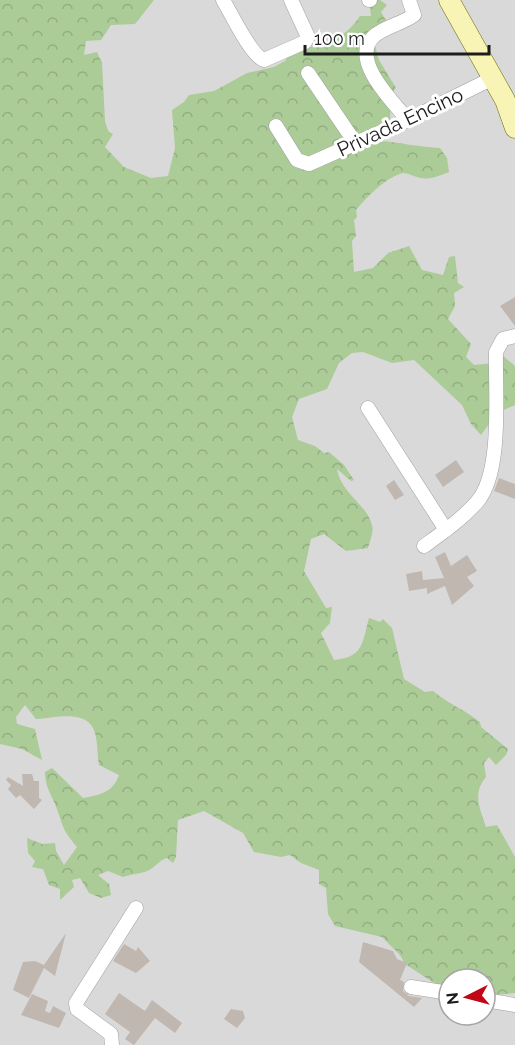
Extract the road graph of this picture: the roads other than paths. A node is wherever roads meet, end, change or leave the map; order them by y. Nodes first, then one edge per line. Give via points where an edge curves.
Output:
1 (224, 0) edge
2 (291, 0) edge
3 (409, 0) edge
4 (452, 1) edge
5 (308, 73) dead end
6 (491, 79) junction
7 (408, 120) junction
8 (276, 126) dead end
9 (515, 128) edge
10 (356, 144) junction
11 (515, 336) edge
12 (368, 408) dead end
13 (446, 530) junction
14 (424, 546) dead end
15 (136, 908) dead end
16 (411, 987) dead end
17 (437, 991) edge
18 (497, 1002) edge
19 (515, 1005) edge
20 (112, 1045) edge

1 - 2 street via 250,46 264,60 305,42 308,37
3 - 7 street via 414,15 374,36 368,44 366,63
4 - 6 street
5 - 10 street
6 - 7 street, Privada Encino
6 - 9 street via 505,100
7 - 10 street, Privada Encino
8 - 10 street, Privada Encino via 297,160 309,164
11 - 13 street via 503,339 496,352 494,448 489,482 478,501
12 - 13 street
13 - 14 street
15 - 20 street via 76,1003 77,1009 111,1034
16 - 17 street
18 - 19 street

